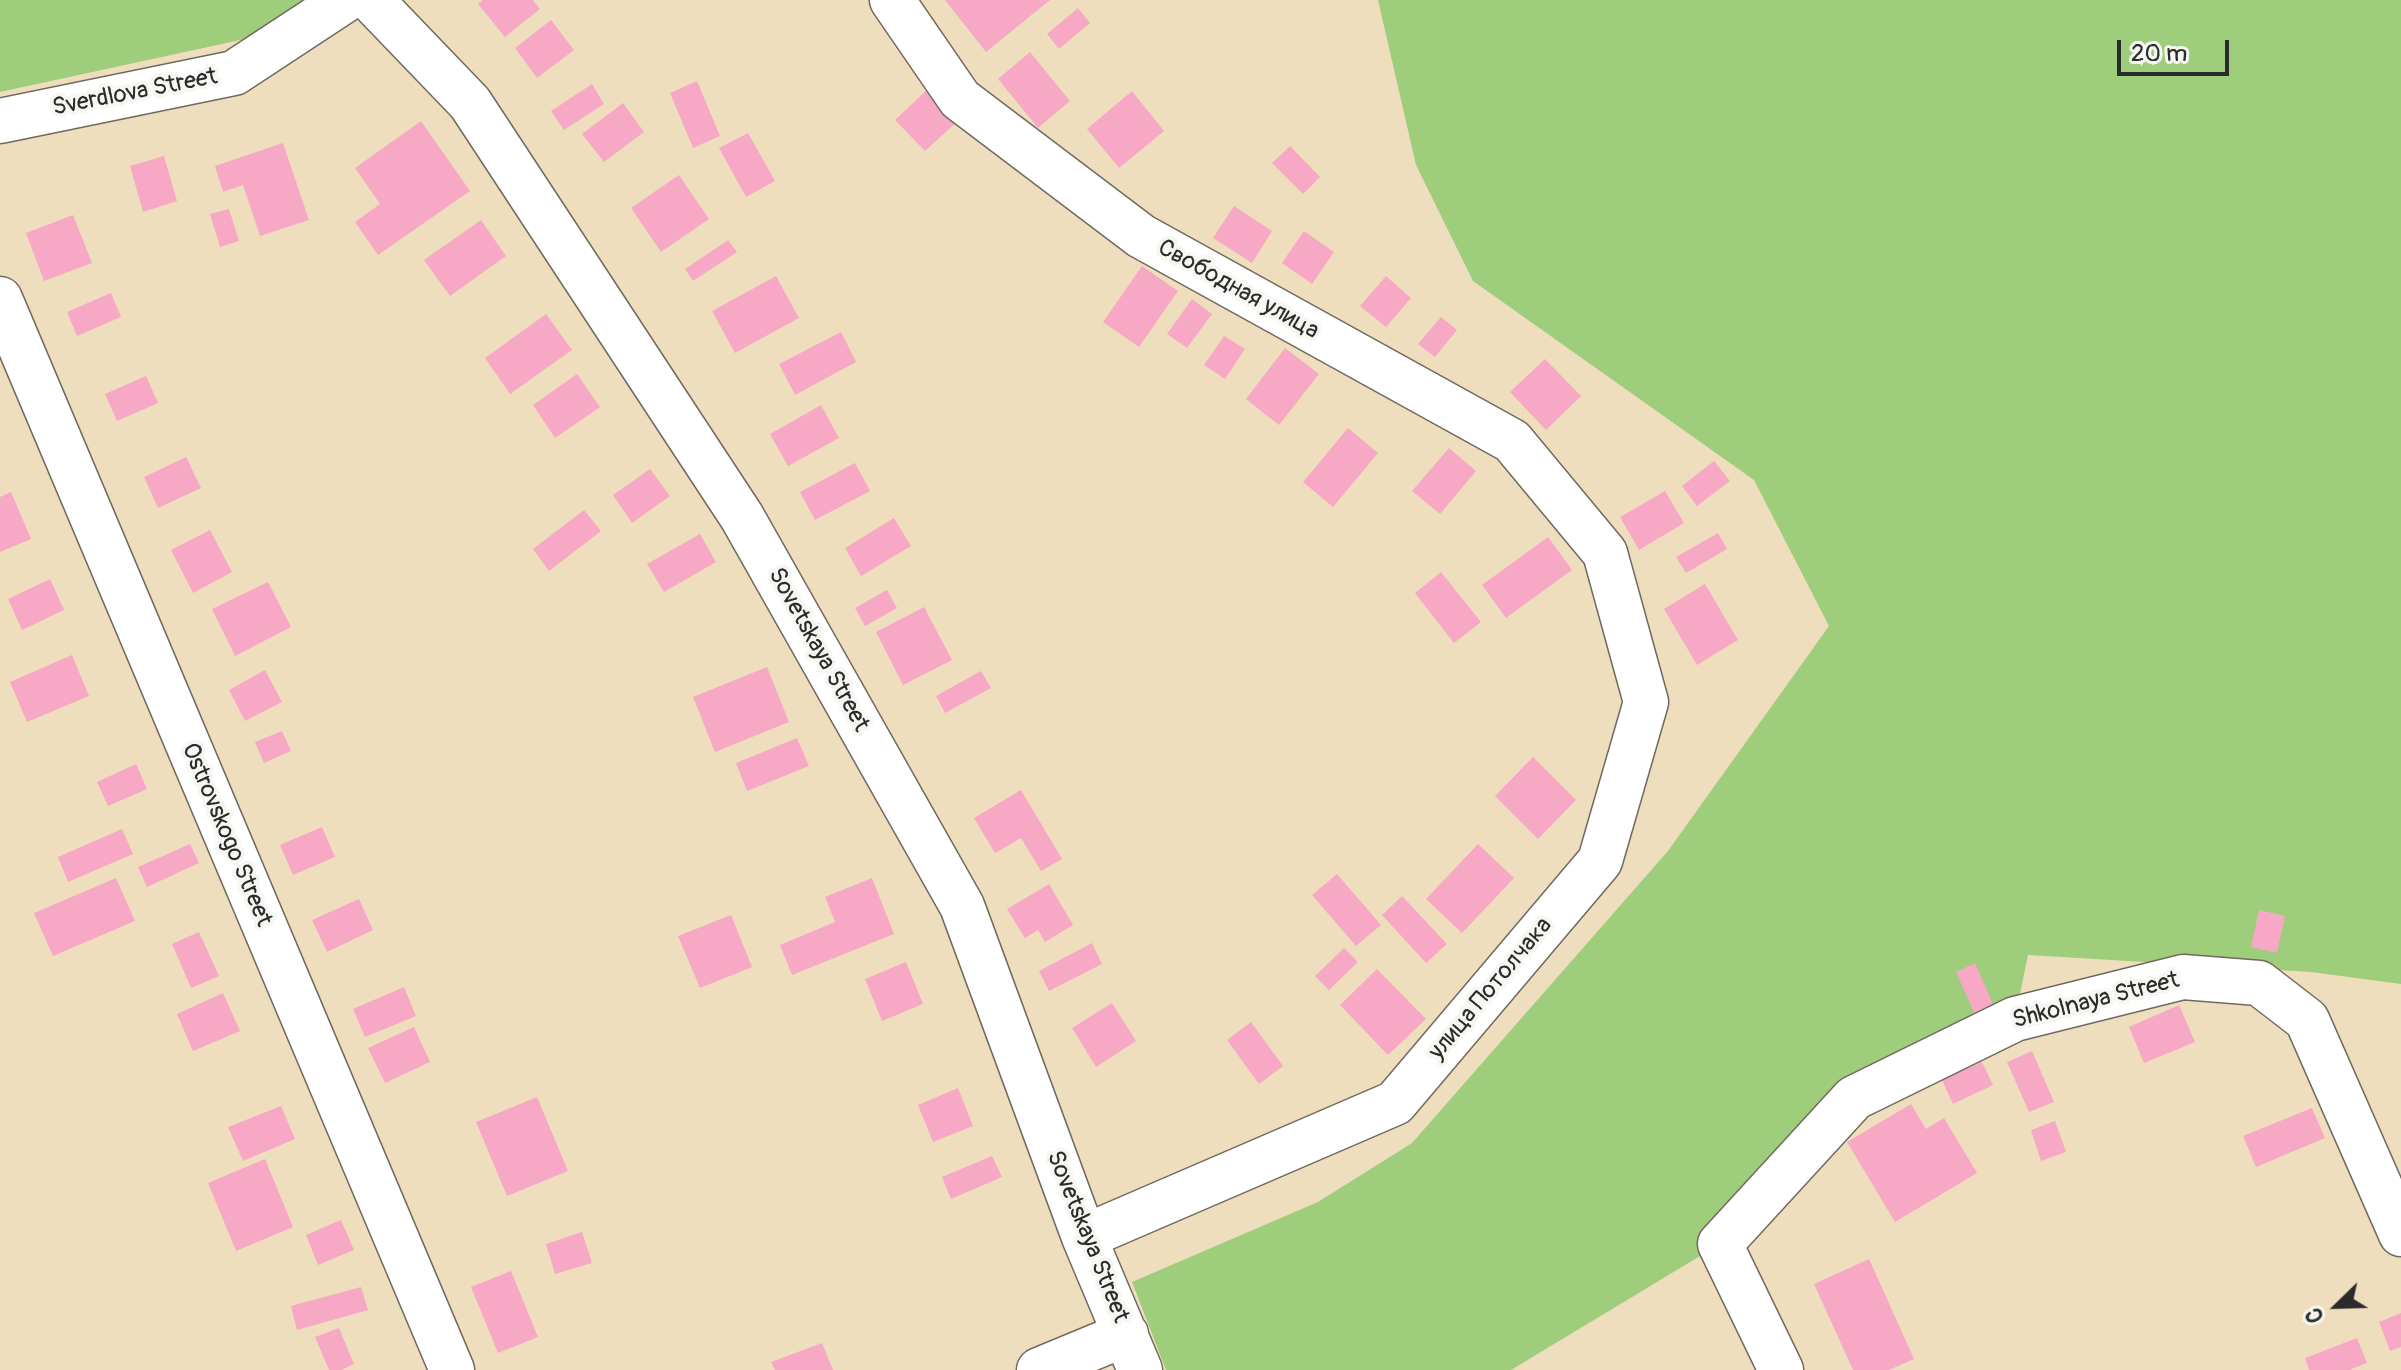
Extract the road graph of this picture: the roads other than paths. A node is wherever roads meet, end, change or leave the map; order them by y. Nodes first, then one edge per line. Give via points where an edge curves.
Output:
1 (345, 0) edge
2 (371, 0) edge
3 (892, 0) edge
4 (0, 121) edge
5 (0, 299) edge
6 (1605, 553) joint
7 (2401, 1234) edge
8 (1084, 1237) junction
9 (1133, 1352) edge
10 (452, 1370) edge
11 (1039, 1370) edge
12 (1781, 1370) edge

1 - 4 street, Sverdlova Street via 234,73
2 - 8 street, Sovetskaya Street via 470,103 742,517 962,906
3 - 6 street, Свободная улица via 960,99 1141,236 1512,441
5 - 10 street, Ostrovskogo Street
6 - 8 street, улица Потолчака via 1646,702 1600,861 1395,1103
7 - 12 street, Shkolnaya Street via 2307,1020 2259,983 2183,977 2015,1019 1854,1098 1720,1244
8 - 9 street, Sovetskaya Street
9 - 11 street

